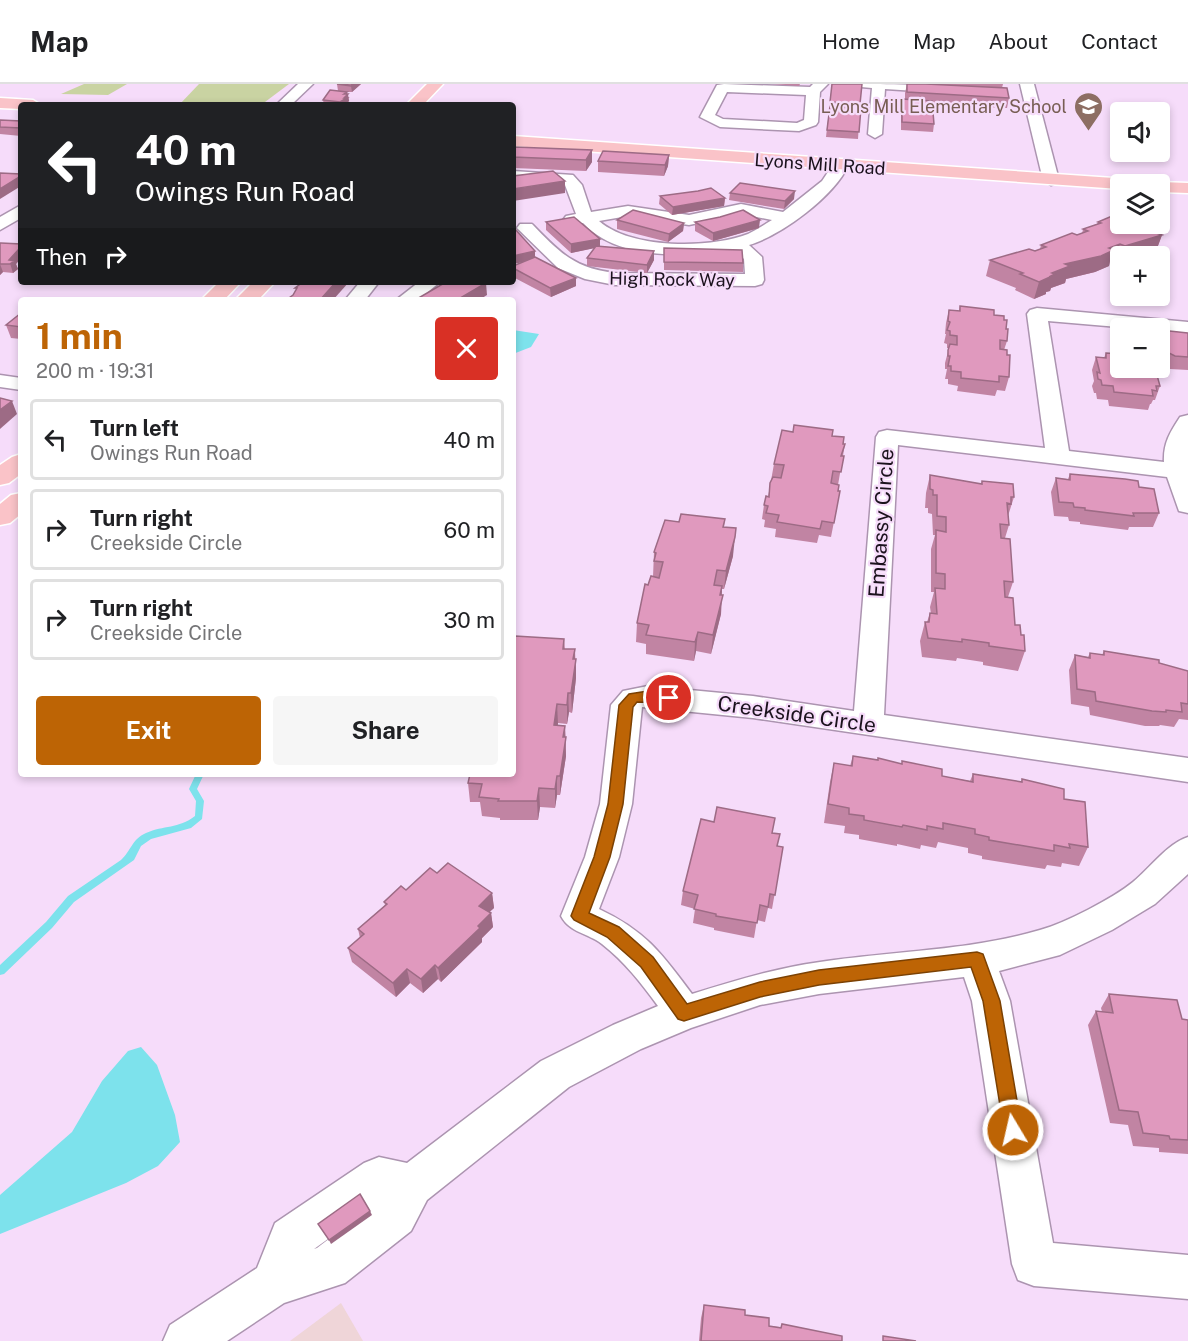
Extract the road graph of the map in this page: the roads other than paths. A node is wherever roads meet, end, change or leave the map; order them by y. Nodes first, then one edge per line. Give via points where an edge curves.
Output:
1 (306, 84) edge
2 (436, 84) edge
3 (872, 84) edge
4 (1027, 84) edge
5 (817, 88) edge
6 (966, 91) edge
7 (286, 102) edge
8 (417, 102) edge
9 (0, 103) edge
10 (18, 104) edge
11 (875, 134) dead end
12 (516, 141) edge
13 (840, 166) junction
14 (516, 176) edge
15 (1051, 180) junction
16 (1110, 183) edge
17 (1170, 187) edge
18 (1188, 188) edge
19 (18, 212) edge
20 (588, 217) junction
21 (785, 217) junction
22 (0, 225) edge
23 (519, 229) edge
24 (0, 233) edge
25 (18, 235) edge
26 (737, 243) junction
27 (228, 285) edge
28 (262, 285) edge
29 (368, 285) edge
30 (427, 285) edge
31 (215, 297) edge
32 (249, 297) edge
33 (358, 297) edge
34 (410, 297) edge
35 (1188, 328) edge
36 (0, 381) edge
37 (18, 384) edge
38 (1188, 422) edge
39 (1058, 457) junction
40 (18, 464) edge
41 (1179, 471) junction
42 (0, 477) edge
43 (18, 503) edge
44 (1188, 506) edge
45 (0, 517) edge
46 (868, 724) junction
47 (1188, 770) edge
48 (1188, 850) edge
49 (977, 960) junction
50 (684, 1013) junction
51 (1188, 1277) edge
52 (186, 1341) edge

1 - 7 street
2 - 8 main road
3 - 6 street
3 - 11 street
4 - 15 street
5 - 5 street via 811,122 799,127 720,123 707,117 722,88
9 - 10 main road
12 - 13 main road, Lyons Mill Road
13 - 15 main road, Lyons Mill Road
13 - 21 street via 832,179
14 - 20 street via 567,178 576,188 581,209
15 - 16 main road, Lyons Mill Road
17 - 18 main road
19 - 22 street
20 - 21 street via 628,210 689,220 741,209
20 - 23 street
20 - 26 street via 604,233 633,243 678,248
21 - 26 street via 766,232
23 - 26 street, High Rock Way via 569,269 615,279 755,280 753,257
24 - 25 street
27 - 31 main road
28 - 32 main road
29 - 33 street
30 - 34 street
35 - 39 street via 1037,314
36 - 37 street
38 - 41 street via 1178,435 1174,450
39 - 41 street, Embassy Circle
39 - 46 street, Embassy Circle via 887,437
40 - 42 main road
41 - 44 street
43 - 45 main road
46 - 47 street, Creekside Circle
46 - 50 street, Creekside Circle via 648,696 633,698 626,705 616,804 602,857 579,916 613,932 647,962
48 - 49 street via 1143,894 1099,920 1047,944
49 - 50 street via 819,978 760,989
49 - 51 street via 991,1001 1034,1264
50 - 52 street via 555,1074 412,1185 396,1216 329,1268 273,1284

